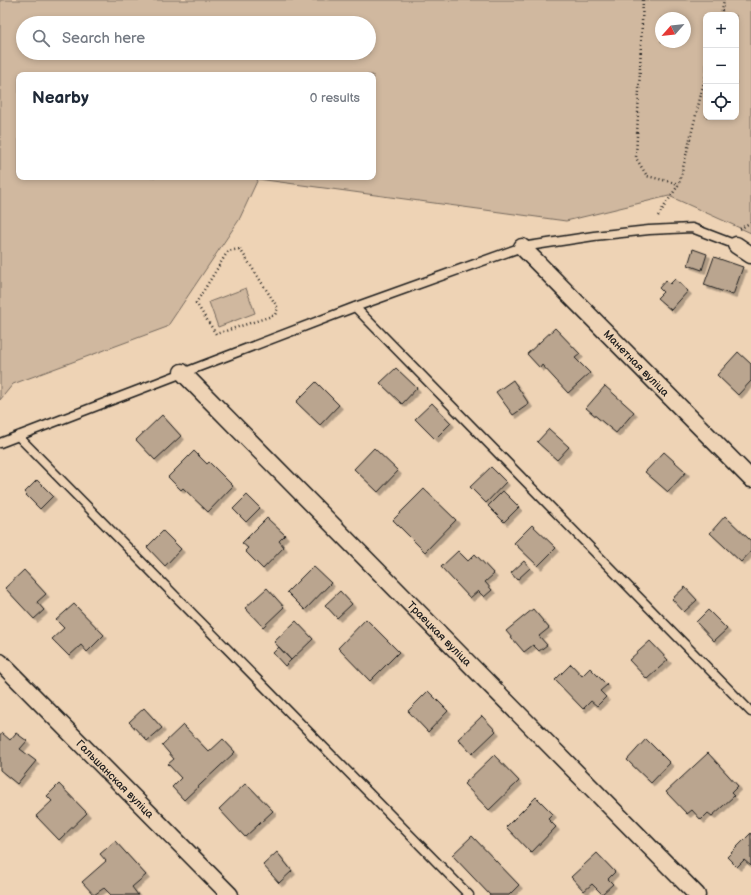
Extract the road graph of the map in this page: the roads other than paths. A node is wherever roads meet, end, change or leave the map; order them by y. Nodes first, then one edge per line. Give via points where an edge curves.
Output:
1 (736, 245) junction
2 (522, 247) junction
3 (751, 251) edge
4 (751, 255) edge
5 (355, 307) junction
6 (182, 372) junction
7 (18, 436) junction
8 (0, 443) edge
9 (751, 479) edge
10 (0, 662) edge
11 (751, 712) edge
12 (230, 895) edge
13 (469, 895) edge
14 (697, 895) edge

1 - 2 lane via 692,228 594,236
1 - 3 lane
1 - 4 street
2 - 5 lane
2 - 9 street, Манетная вуліца
5 - 6 lane
5 - 11 lane
6 - 7 lane
6 - 14 street, Траецкая вуліца
7 - 8 lane
7 - 13 lane
10 - 12 street, Гальшанская вуліца

